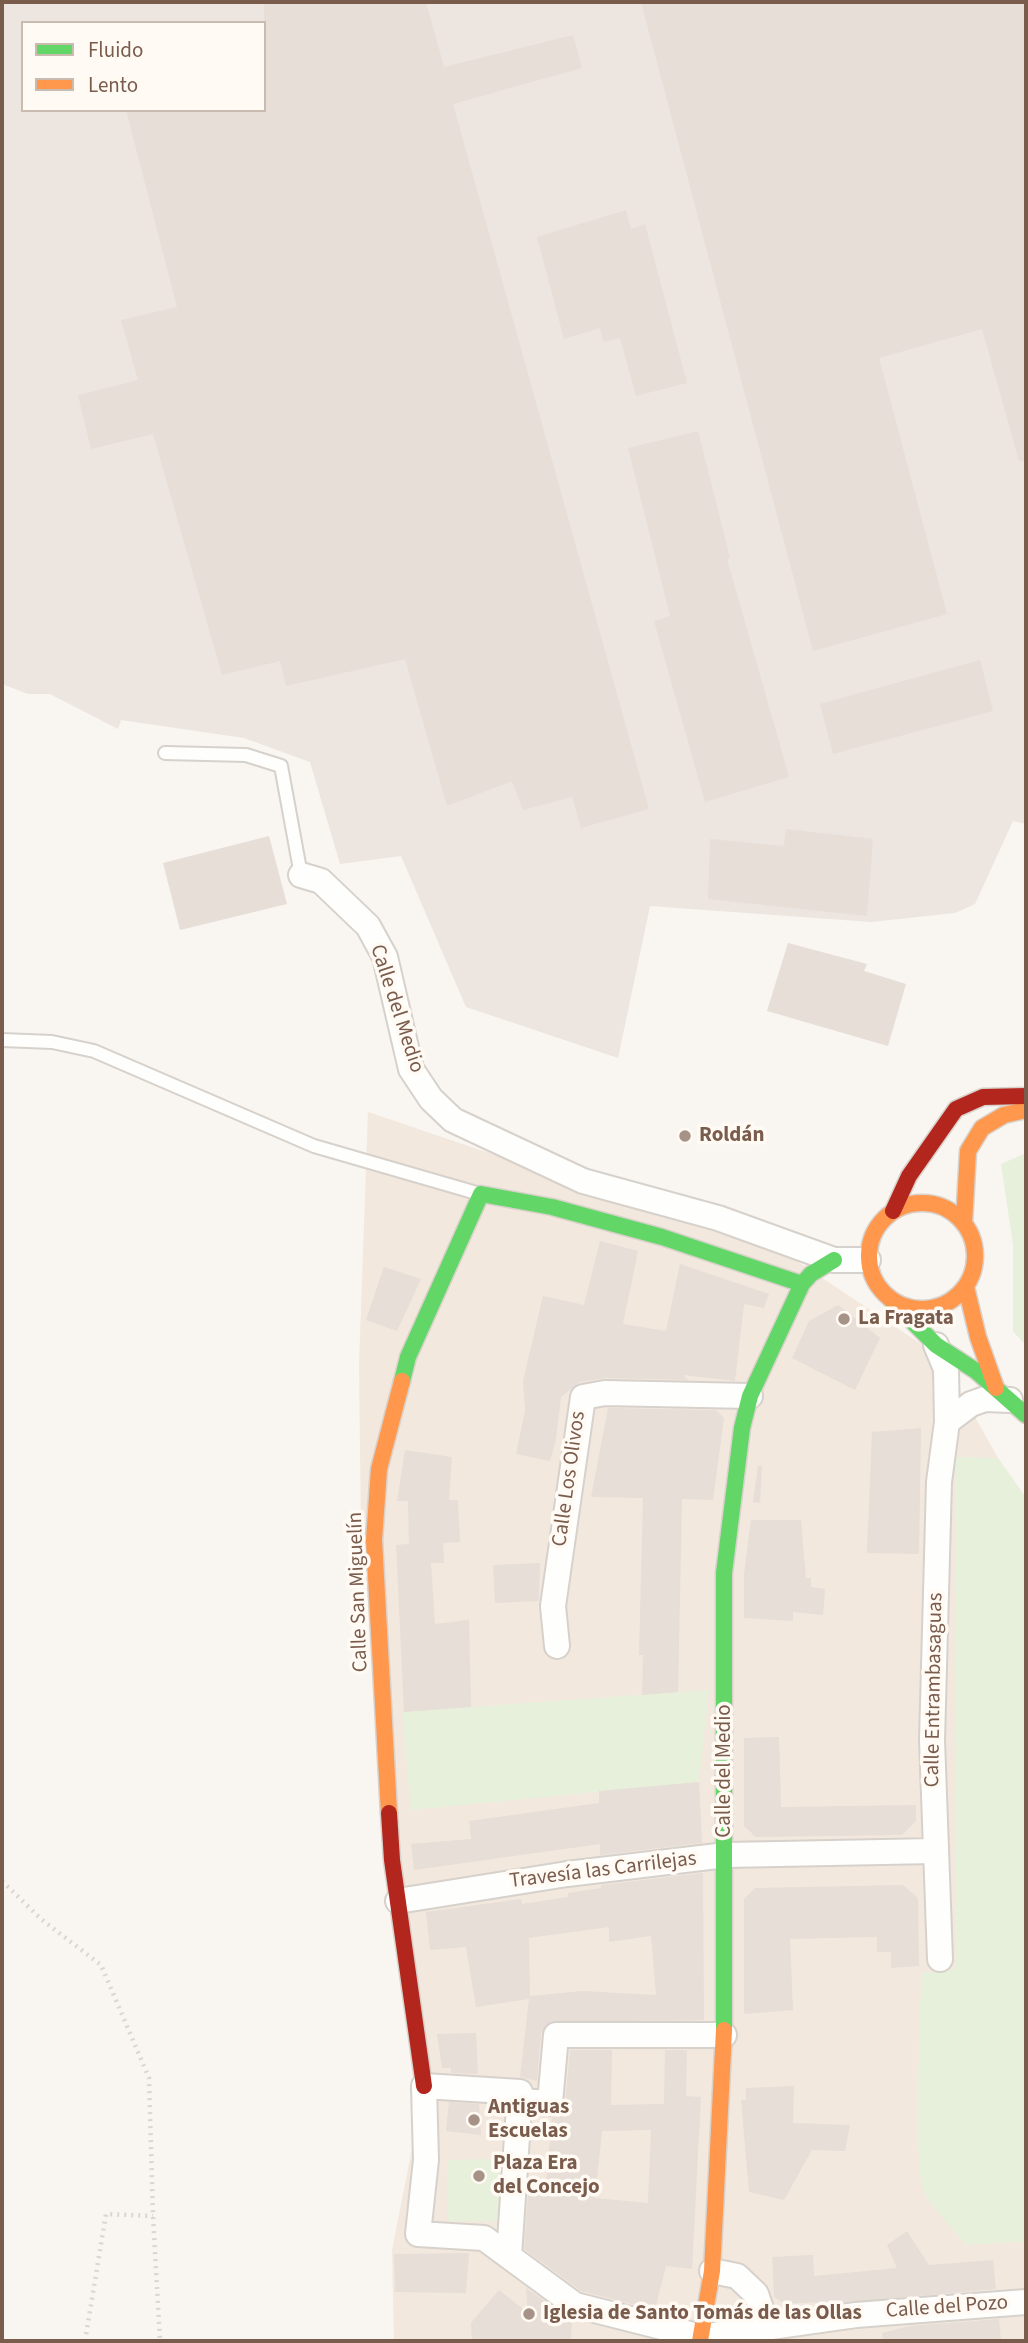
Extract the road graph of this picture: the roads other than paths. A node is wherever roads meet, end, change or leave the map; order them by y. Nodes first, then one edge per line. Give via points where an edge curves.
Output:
1 (166, 753) dead end
2 (301, 875) joint
3 (2, 1040) edge
4 (1026, 1096) edge
5 (1026, 1110) edge
6 (481, 1194) junction
7 (893, 1211) junction
8 (964, 1223) junction
9 (834, 1261) junction
10 (868, 1261) junction
11 (802, 1284) junction
12 (966, 1287) junction
13 (890, 1299) junction
14 (978, 1337) junction
15 (936, 1345) junction
16 (976, 1371) junction
17 (750, 1396) junction
18 (1011, 1401) edge
19 (947, 1422) junction
20 (557, 1646) dead end
21 (935, 1851) junction
22 (726, 1855) junction
23 (398, 1901) junction
24 (940, 1959) dead end
25 (724, 2035) junction
26 (424, 2086) junction
27 (520, 2102) junction
28 (509, 2256) junction
29 (712, 2271) junction
30 (1026, 2302) edge
31 (779, 2332) edge
32 (700, 2339) edge

1 - 2 lane, Calle del Medio via 246,755 281,766
2 - 9 street, Calle del Medio via 321,881 368,926 384,957 411,1069 453,1120 583,1181 718,1218
3 - 6 lane via 52,1042 94,1051 314,1146
4 - 7 street via 983,1097 956,1109 909,1176
5 - 8 street via 1004,1115 982,1128 968,1151
6 - 11 street via 552,1207 662,1237
6 - 23 street, Calle San Miguelín via 408,1357 379,1469 374,1540
7 - 8 street via 919,1203 938,1205
7 - 10 street via 873,1235
8 - 12 street via 975,1249 975,1268
9 - 10 street, Calle del Medio
9 - 11 street
10 - 13 street via 878,1287
11 - 17 street, Calle del Medio
12 - 13 street via 935,1308 908,1308
12 - 14 street
13 - 15 street
14 - 16 street
14 - 18 street
15 - 16 street
15 - 19 street, Calle Entrambasaguas via 946,1369
16 - 18 street
16 - 19 street, Calle Entrambasaguas via 957,1395
17 - 20 street, Calle Los Olivos via 605,1393 583,1397 553,1606
17 - 22 street, Calle del Medio via 724,1573
18 - 19 street via 985,1399
19 - 21 street, Calle Entrambasaguas via 938,1510 932,1740
21 - 22 street, Travesía las Carrilejas
21 - 24 street, Calle Entrambasaguas
22 - 23 street, Travesía las Carrilejas
22 - 25 street, Calle del Medio
23 - 26 street, Calle San Miguelín
25 - 27 street via 556,2035 550,2104
25 - 29 street, Calle del Medio
26 - 27 street via 520,2092
26 - 28 street via 426,2160 418,2234 484,2238
27 - 28 street
28 - 32 street via 575,2305
29 - 31 street via 737,2276 756,2294
29 - 32 street, Calle del Medio
30 - 31 street, Calle del Pozo via 856,2315
31 - 32 street, Calle del Pozo

